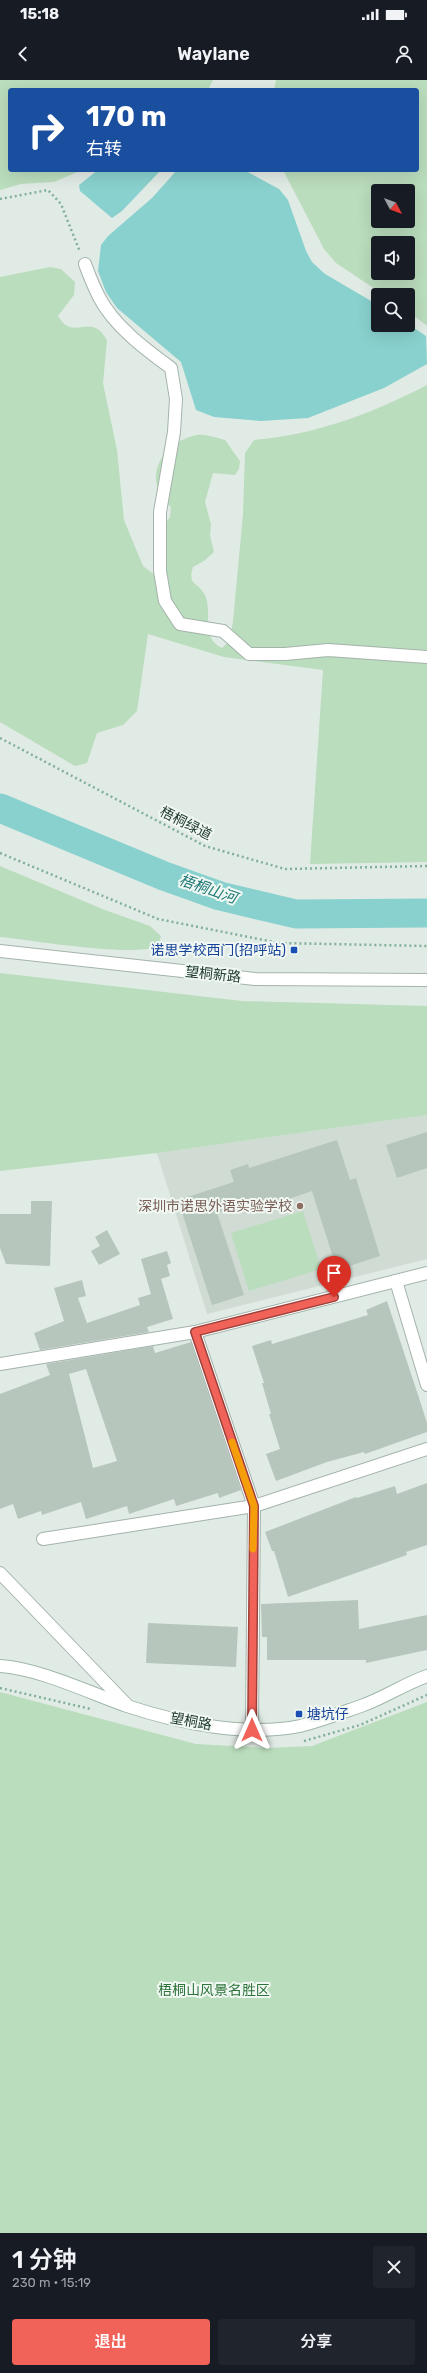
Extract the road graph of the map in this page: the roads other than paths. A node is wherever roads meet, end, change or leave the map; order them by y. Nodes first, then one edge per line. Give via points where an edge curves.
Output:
1 (84, 264) road end
2 (427, 657) edge
3 (0, 951) edge
4 (427, 980) edge
5 (427, 1273) edge
6 (396, 1281) junction
7 (195, 1332) junction
8 (0, 1364) edge
9 (427, 1385) edge
10 (427, 1449) edge
11 (254, 1506) junction
12 (44, 1539) dead end
13 (0, 1573) edge
14 (0, 1666) edge
15 (427, 1676) edge
16 (128, 1706) junction
17 (252, 1730) junction

1 - 2 street via 100,298 113,316 141,346 171,368 176,399 174,432 160,512 160,571 165,601 180,624 223,631 249,654 328,650
3 - 4 street, 望桐新路 via 255,979
5 - 6 street
6 - 7 street
6 - 9 street
7 - 8 street
7 - 11 street
10 - 11 street
11 - 12 street
11 - 17 street
13 - 16 street
14 - 16 street, 望桐路 via 10,1666
15 - 17 street, 望桐路 via 363,1705 300,1726
16 - 17 street, 望桐路 via 197,1724

